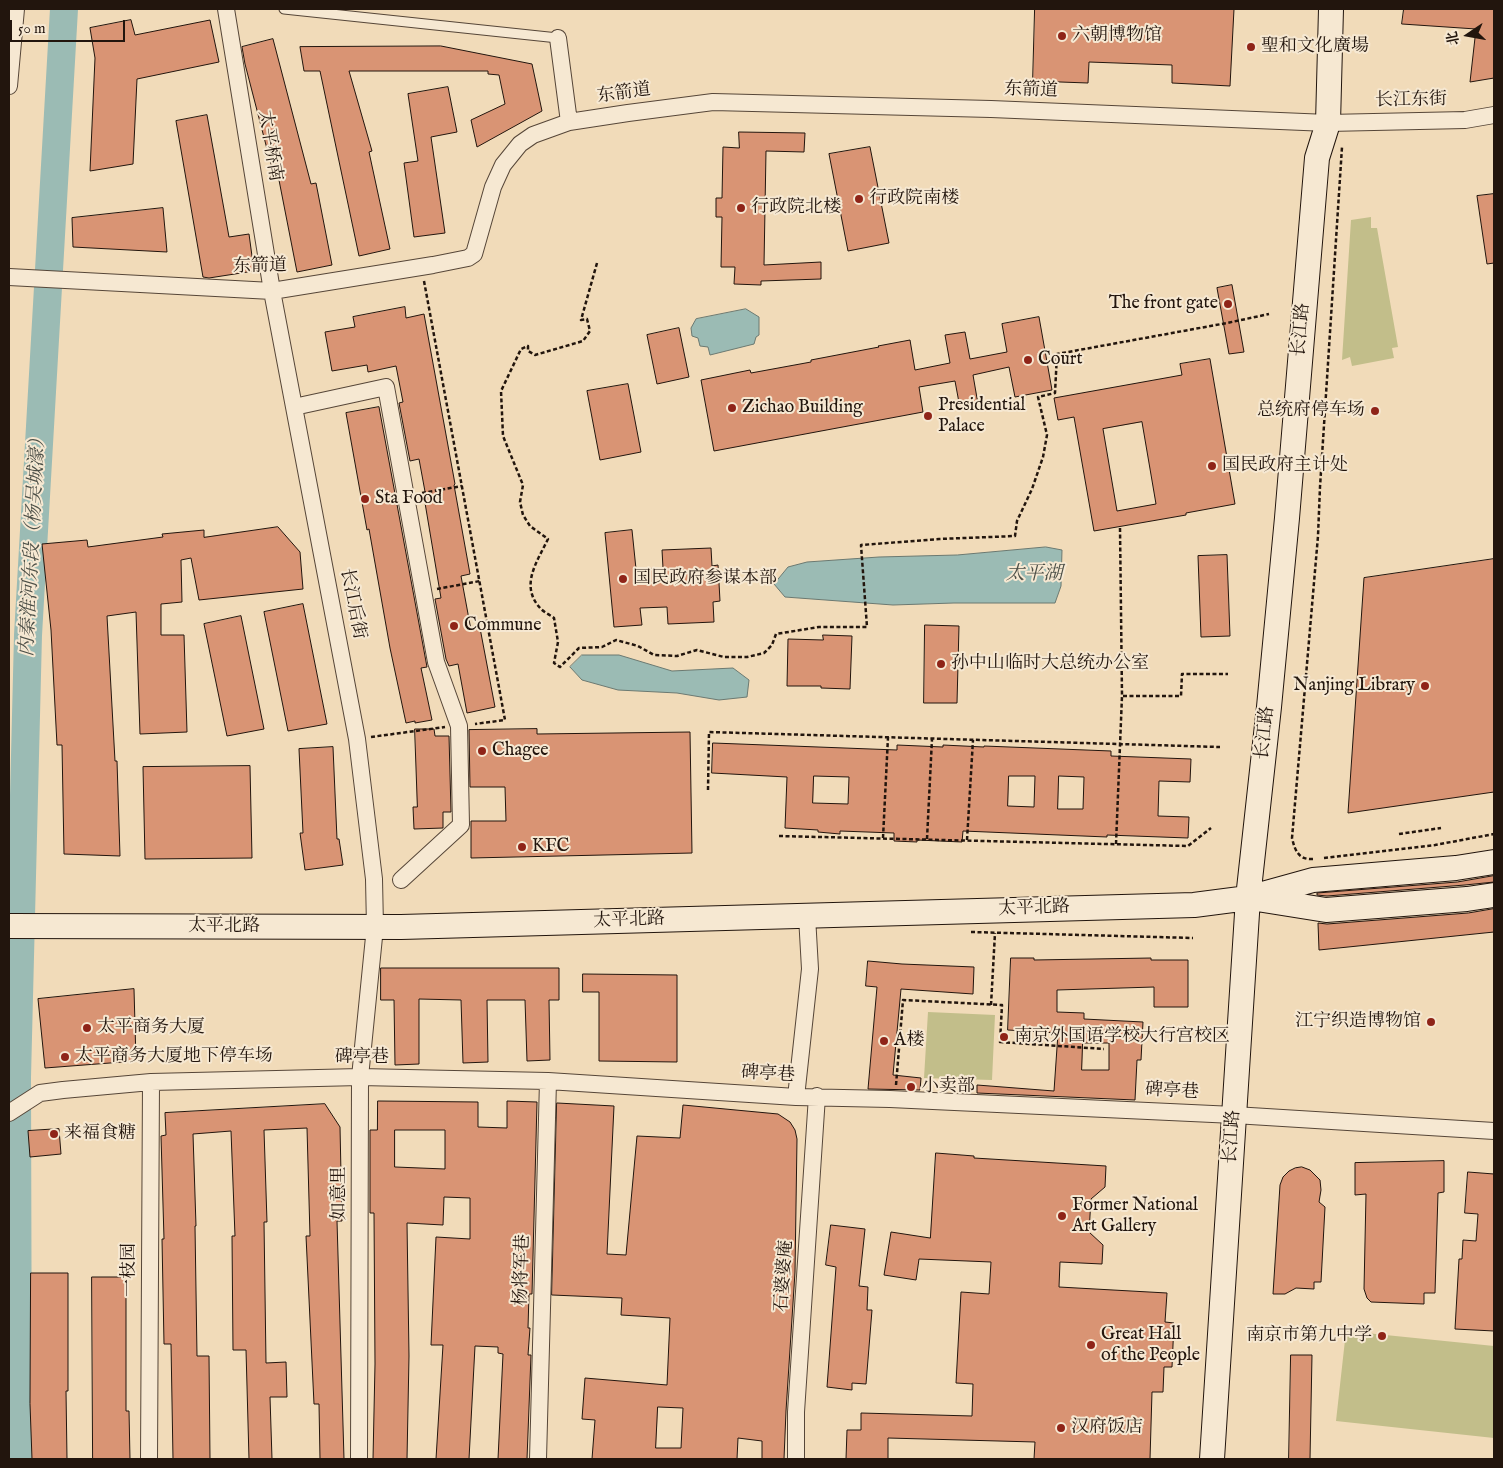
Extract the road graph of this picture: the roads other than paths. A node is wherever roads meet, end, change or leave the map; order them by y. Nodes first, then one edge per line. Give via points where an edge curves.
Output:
1 (16, 9) edge
2 (226, 9) edge
3 (284, 9) edge
4 (1331, 9) edge
5 (558, 38) joint
6 (9, 86) edge
7 (1494, 115) edge
8 (568, 122) junction
9 (1328, 123) junction
10 (13, 278) edge
11 (272, 291) junction
12 (294, 407) junction
13 (1494, 862) edge
14 (401, 880) dead end
15 (1494, 895) edge
16 (1248, 898) junction
17 (807, 916) junction
18 (9, 926) edge
19 (375, 927) junction
20 (360, 1077) junction
21 (548, 1081) junction
22 (151, 1082) junction
23 (796, 1096) junction
24 (817, 1096) junction
25 (9, 1113) edge
26 (1234, 1115) junction
27 (1494, 1131) edge
28 (149, 1459) edge
29 (359, 1459) edge
30 (538, 1459) edge
31 (796, 1459) edge
32 (1212, 1459) edge

1 - 6 street
2 - 11 street, 太平桥南
3 - 5 lane
4 - 9 main road, 长江路
5 - 8 street
7 - 9 street, 长江东街 via 1465,120
8 - 9 street, 东箭道 via 713,102
8 - 11 street, 东箭道 via 532,134 504,165 474,254 468,258
9 - 16 main road, 长江路 via 1317,158 1287,518
10 - 11 street, 东箭道
11 - 12 street, 长江后街
12 - 14 street via 386,387 436,662 460,726 460,825
12 - 19 street, 长江后街 via 357,738 374,879
13 - 16 main road, 太平北路 via 1313,880
15 - 16 main road, 太平北路 via 1326,910
16 - 17 main road, 太平北路 via 1194,905
16 - 26 main road, 长江路
17 - 19 main road, 太平北路
17 - 23 street via 810,969
18 - 19 main road, 太平北路
19 - 20 street, 如意里
20 - 21 street, 碑亭巷
20 - 22 street, 碑亭巷
20 - 29 street, 如意里
21 - 23 street, 碑亭巷
21 - 30 street, 杨将军巷
22 - 25 street, 碑亭巷 via 40,1093
22 - 28 street, 一枝园
23 - 24 street, 碑亭巷
24 - 26 street, 碑亭巷
24 - 31 street, 石婆婆庵 via 796,1412
26 - 27 street, 碑亭巷
26 - 32 main road, 长江路

